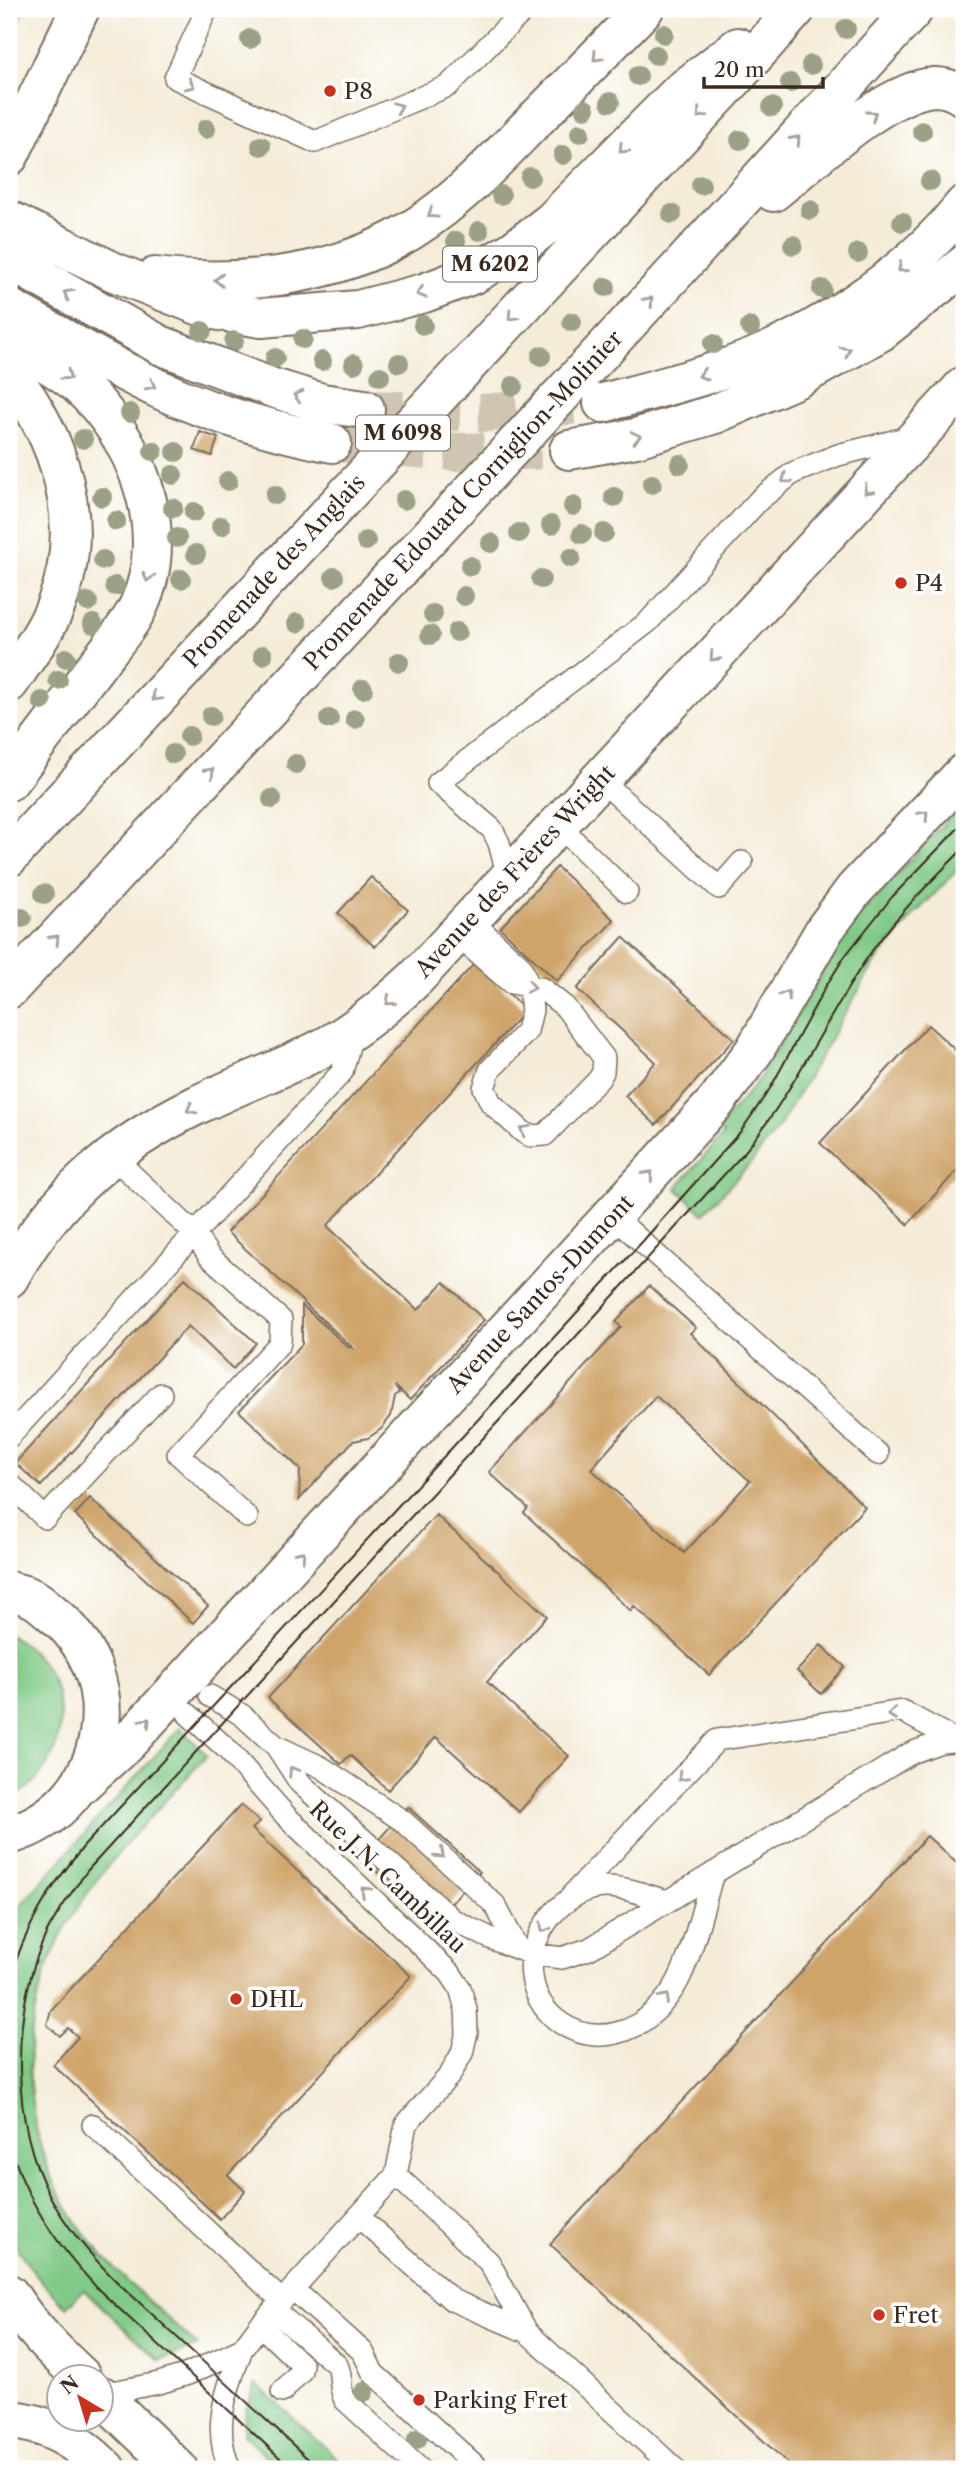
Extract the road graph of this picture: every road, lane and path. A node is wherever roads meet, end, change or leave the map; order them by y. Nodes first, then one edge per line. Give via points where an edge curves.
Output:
1 (80, 9) edge
2 (207, 9) edge
3 (525, 9) edge
4 (645, 9) edge
5 (786, 9) edge
6 (796, 9) edge
7 (914, 9) edge
8 (964, 97) edge
9 (9, 156) edge
10 (964, 205) edge
11 (9, 220) edge
12 (9, 260) edge
13 (684, 263) junction
14 (964, 265) edge
15 (114, 272) junction
16 (9, 308) edge
17 (9, 341) edge
18 (9, 373) edge
19 (964, 386) edge
20 (603, 403) tunnel mouth
21 (365, 409) tunnel mouth
22 (919, 435) junction
23 (332, 443) tunnel mouth
24 (569, 450) tunnel mouth
25 (9, 683) edge
26 (964, 773) edge
27 (601, 780) junction
28 (9, 781) edge
29 (559, 826) junction
30 (9, 857) edge
31 (742, 862) dead end
32 (509, 880) junction
33 (627, 892) dead end
34 (464, 928) junction
35 (529, 986) junction
36 (9, 989) edge
37 (353, 1028) junction
38 (112, 1156) junction
39 (612, 1215) junction
40 (194, 1233) junction
41 (9, 1278) edge
42 (160, 1394) dead end
43 (9, 1437) edge
44 (878, 1454) dead end
45 (9, 1483) edge
46 (247, 1517) dead end
47 (9, 1591) edge
48 (210, 1696) dead end
49 (188, 1714) dead end
50 (959, 1740) edge
51 (276, 1746) junction
52 (79, 1786) junction
53 (9, 1835) edge
54 (713, 1873) junction
55 (668, 1901) junction
56 (566, 1902) junction
57 (524, 1951) junction
58 (93, 2125) dead end
59 (396, 2175) junction
60 (359, 2217) junction
61 (9, 2294) edge
62 (277, 2306) junction
63 (527, 2332) junction
64 (242, 2348) junction
65 (66, 2362) edge
66 (116, 2392) edge
67 (282, 2392) dead end
68 (116, 2409) edge
69 (9, 2420) edge
70 (106, 2469) edge
71 (178, 2469) edge
72 (230, 2469) edge
73 (420, 2469) edge
74 (479, 2469) edge
75 (675, 2469) edge

1 - 9 main road
2 -> 3 lane via 175,78 315,142 447,86
4 -> 15 main road, M 6202 via 453,201 395,240 341,262 286,276 235,281
5 -> 15 main road, M 6202 via 680,92 552,221 474,274 358,310 261,318 208,309
6 -> 30 main road, Promenade des Anglais / M 6098
13 -> 7 main road, Promenade Edouard Corniglion-Molinier
13 -> 8 main road via 880,108 934,87
10 -> 20 main road via 910,262 801,335 729,367
11 - 15 main road, M 6202
21 -> 12 main road via 322,403 273,388 160,345
36 -> 13 main road, Promenade Edouard Corniglion-Molinier
24 -> 14 main road via 636,438 715,414 798,378 880,332
16 -> 23 main road via 159,389 244,421
17 -> 28 main road via 60,370 108,418 133,460 152,529 150,573 137,609
18 - 25 main road via 52,442 68,494 70,526 65,578 56,605
19 - 22 main road, Avenue des Frères Wright
22 -> 27 main road, Avenue des Frères Wright
22 -> 32 lane via 838,455 793,473 759,500 648,622 438,783 492,829
39 -> 26 main road, Avenue Santos-Dumont via 737,1076 825,929 855,890
27 - 29 main road, Avenue des Frères Wright
27 - 31 lane via 719,888
29 - 32 main road, Avenue des Frères Wright
29 - 33 lane
32 - 34 main road, Avenue des Frères Wright
34 - 35 lane via 520,965
34 -> 37 main road, Avenue des Frères Wright via 386,1006
35 -> 35 lane via 541,988 565,1007 605,1065 599,1079 553,1129 537,1136 523,1132 491,1103 484,1088 490,1070 527,1031 532,1010
37 -> 38 main road, Avenue des Frères Wright via 331,1043 195,1106
37 - 40 lane via 342,1072
38 - 40 lane
38 - 41 main road, Avenue des Frères Wright via 66,1197
39 - 44 lane
52 -> 39 main road, Avenue Santos-Dumont via 137,1732
40 - 43 lane
40 - 46 lane via 209,1256 281,1320 280,1343 178,1454
42 - 45 lane via 45,1518
47 - 52 main road via 34,1599 68,1626 92,1662 102,1703 98,1746
48 - 51 lane via 235,1710
59 -> 49 lane, Rue J.N. Cambillau via 406,2124 450,2075 462,2053 467,2009 460,1989 450,1973 286,1816 227,1749
50 - 54 lane via 911,1754
50 -> 56 lane via 902,1712 717,1740
51 -> 57 lane via 321,1767 403,1821 495,1905
57 -> 51 lane via 453,1920 300,1783
52 - 53 main road via 49,1817
54 - 55 lane
57 -> 54 lane via 538,1995 557,2020 585,2035 617,2034 660,2004 682,1975
55 - 56 lane via 603,1887
55 - 57 lane via 577,1954 562,1958
56 -> 57 lane
58 - 62 lane
59 - 60 lane
59 - 63 lane via 489,2262
60 - 62 lane
60 - 63 lane via 452,2300
61 - 65 main road via 43,2340
62 - 64 lane
62 - 67 lane via 302,2365
62 - 73 lane via 337,2365 345,2400
62 - 74 lane via 363,2352 373,2372
63 - 75 lane
64 - 66 lane via 188,2374
64 - 72 lane via 222,2405 222,2440
68 - 71 main road
69 - 70 main road via 60,2433

